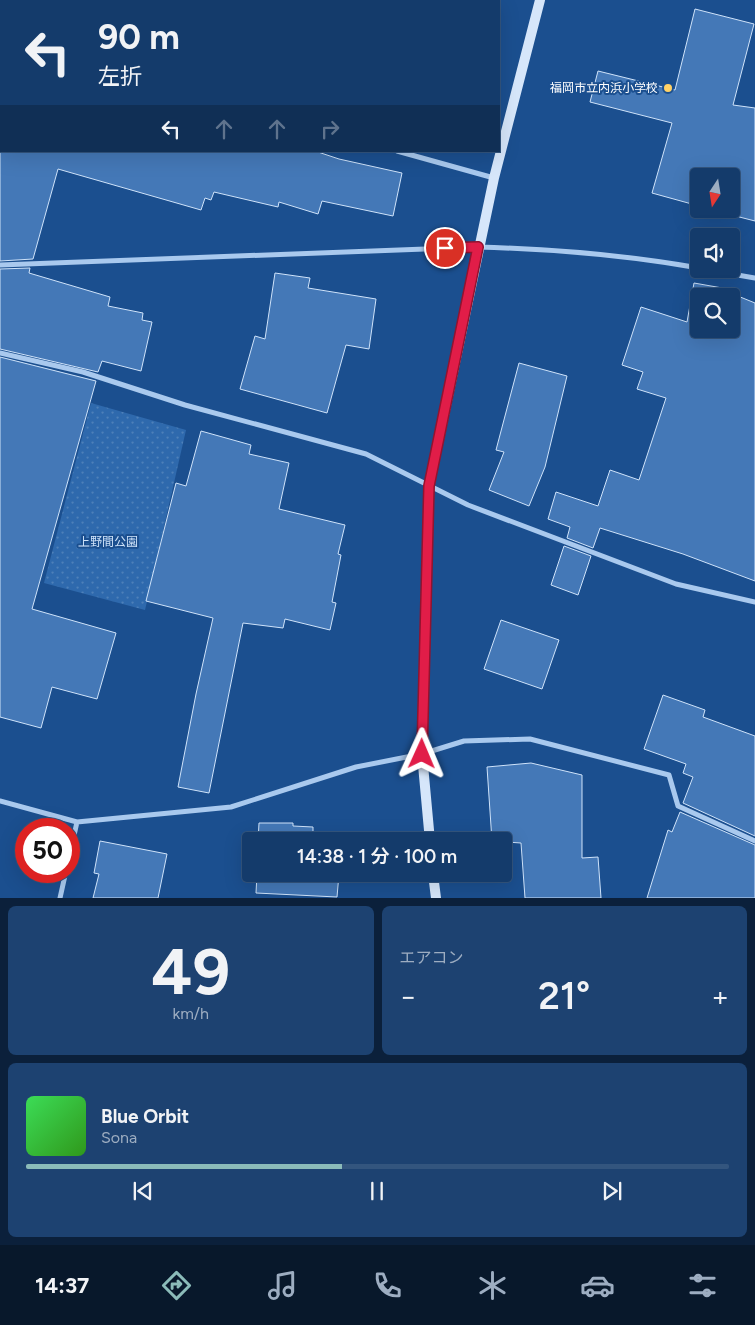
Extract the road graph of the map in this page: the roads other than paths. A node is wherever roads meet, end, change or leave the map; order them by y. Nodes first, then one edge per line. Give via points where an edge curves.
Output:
1 (540, 0) edge
2 (401, 152) edge
3 (494, 178) junction
4 (478, 247) junction
5 (0, 265) edge
6 (690, 266) edge
7 (740, 275) edge
8 (755, 278) edge
9 (0, 353) edge
10 (429, 486) junction
11 (755, 602) edge
12 (422, 754) junction
13 (0, 801) edge
14 (62, 818) edge
15 (80, 822) edge
16 (429, 832) edge
17 (755, 841) edge
18 (435, 882) edge
19 (63, 883) edge
20 (60, 898) edge
21 (436, 898) edge

1 - 3 main road
2 - 3 street
3 - 4 main road
4 - 5 street
4 - 6 street via 642,258
4 - 10 main road
7 - 8 street
9 - 10 street via 83,372 185,405 366,454
10 - 11 street via 468,506 676,584
10 - 12 main road
12 - 15 street via 356,767 230,807
12 - 16 main road
12 - 17 street via 464,741 530,739 651,770 669,775 678,806
13 - 14 street
18 - 21 main road
19 - 20 street

